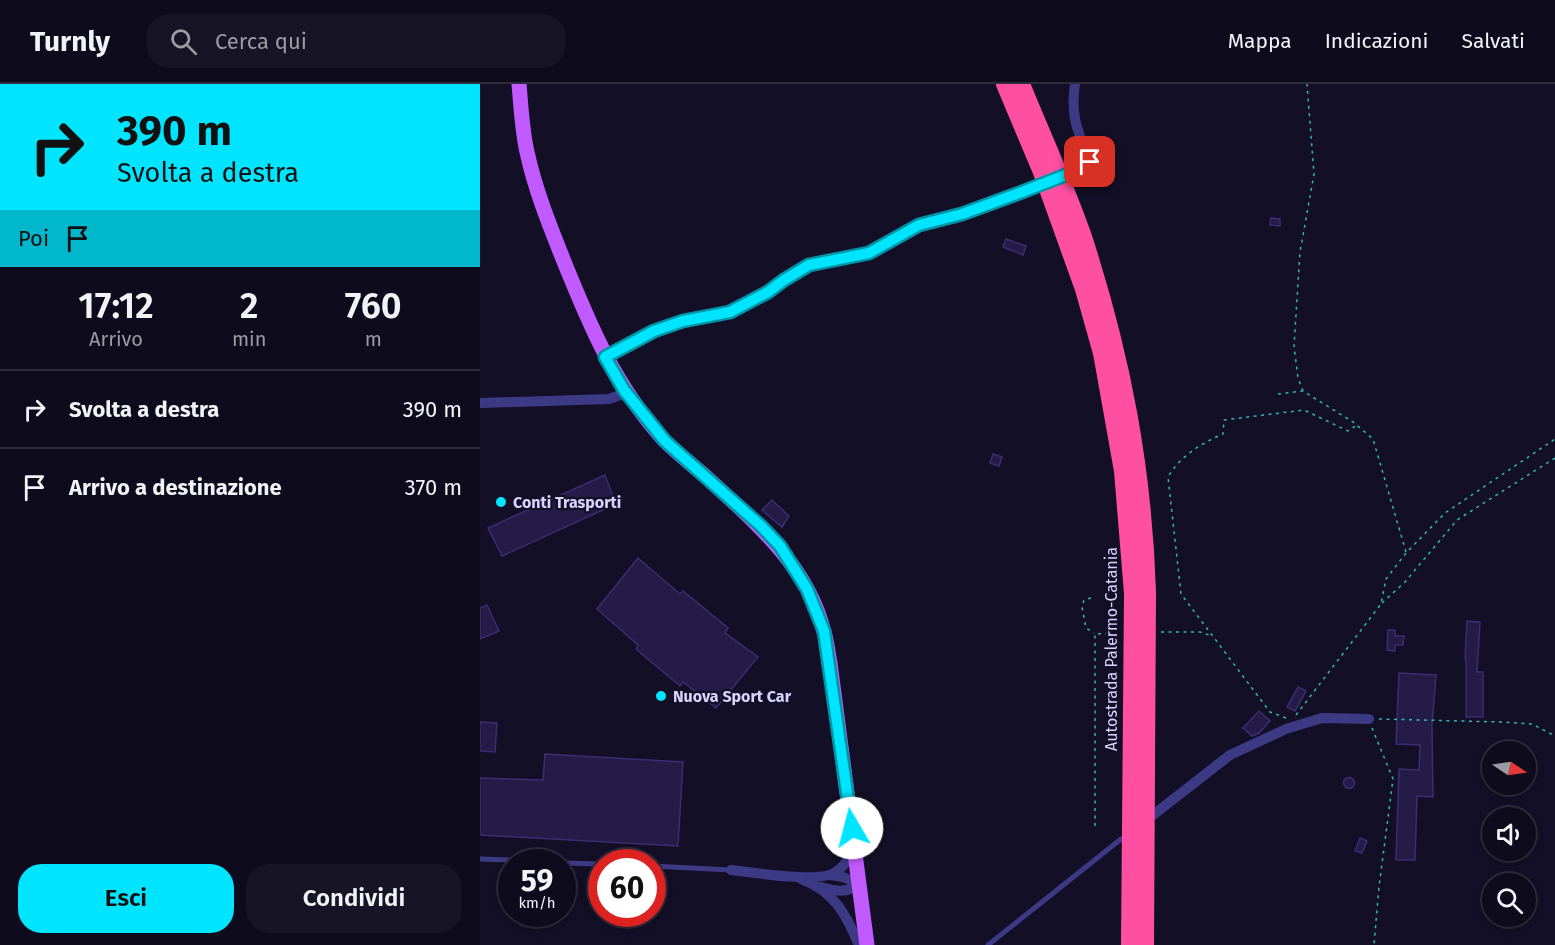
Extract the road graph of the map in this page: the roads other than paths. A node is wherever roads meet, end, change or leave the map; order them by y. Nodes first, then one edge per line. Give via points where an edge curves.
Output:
1 (519, 84) edge
2 (1005, 84) edge
3 (1021, 84) edge
4 (1075, 84) edge
5 (605, 357) junction
6 (624, 390) junction
7 (480, 403) edge
8 (1369, 719) road end
9 (1153, 815) dead end
10 (1120, 839) dead end
11 (1146, 839) junction
12 (855, 850) junction
13 (480, 859) edge
14 (498, 860) edge
15 (666, 868) edge
16 (731, 870) joint
17 (829, 875) junction
18 (795, 877) junction
19 (859, 884) junction
20 (821, 887) junction
21 (859, 945) edge
22 (867, 945) edge
23 (988, 945) edge
24 (1130, 945) edge
25 (1145, 945) edge
26 (1153, 945) edge

1 - 5 main road via 526,150 537,190
2 - 24 highway, Autostrada Palermo-Catania via 1046,182 1084,289 1102,353 1123,471 1133,593
3 - 11 highway, Autostrada Palermo-Catania via 1083,238 1127,400 1145,535
4 - 5 street, bridge via 1072,104 1076,127 1090,162 1081,169 962,214 919,225 869,253 809,265 730,312 654,331
5 - 6 main road
6 - 7 street via 609,399
6 - 12 main road via 665,441 780,546 807,589 824,631
8 - 9 street via 1322,718 1286,729 1230,755
10 - 23 lane
11 - 25 highway, Autostrada Palermo-Catania
11 - 26 highway
12 - 17 street via 840,869
12 - 19 main road
13 - 14 lane
15 - 16 lane
16 - 18 street
17 - 18 street
17 - 19 street
18 - 20 street
19 - 20 street via 842,892
19 - 22 main road
20 - 21 street via 838,905

